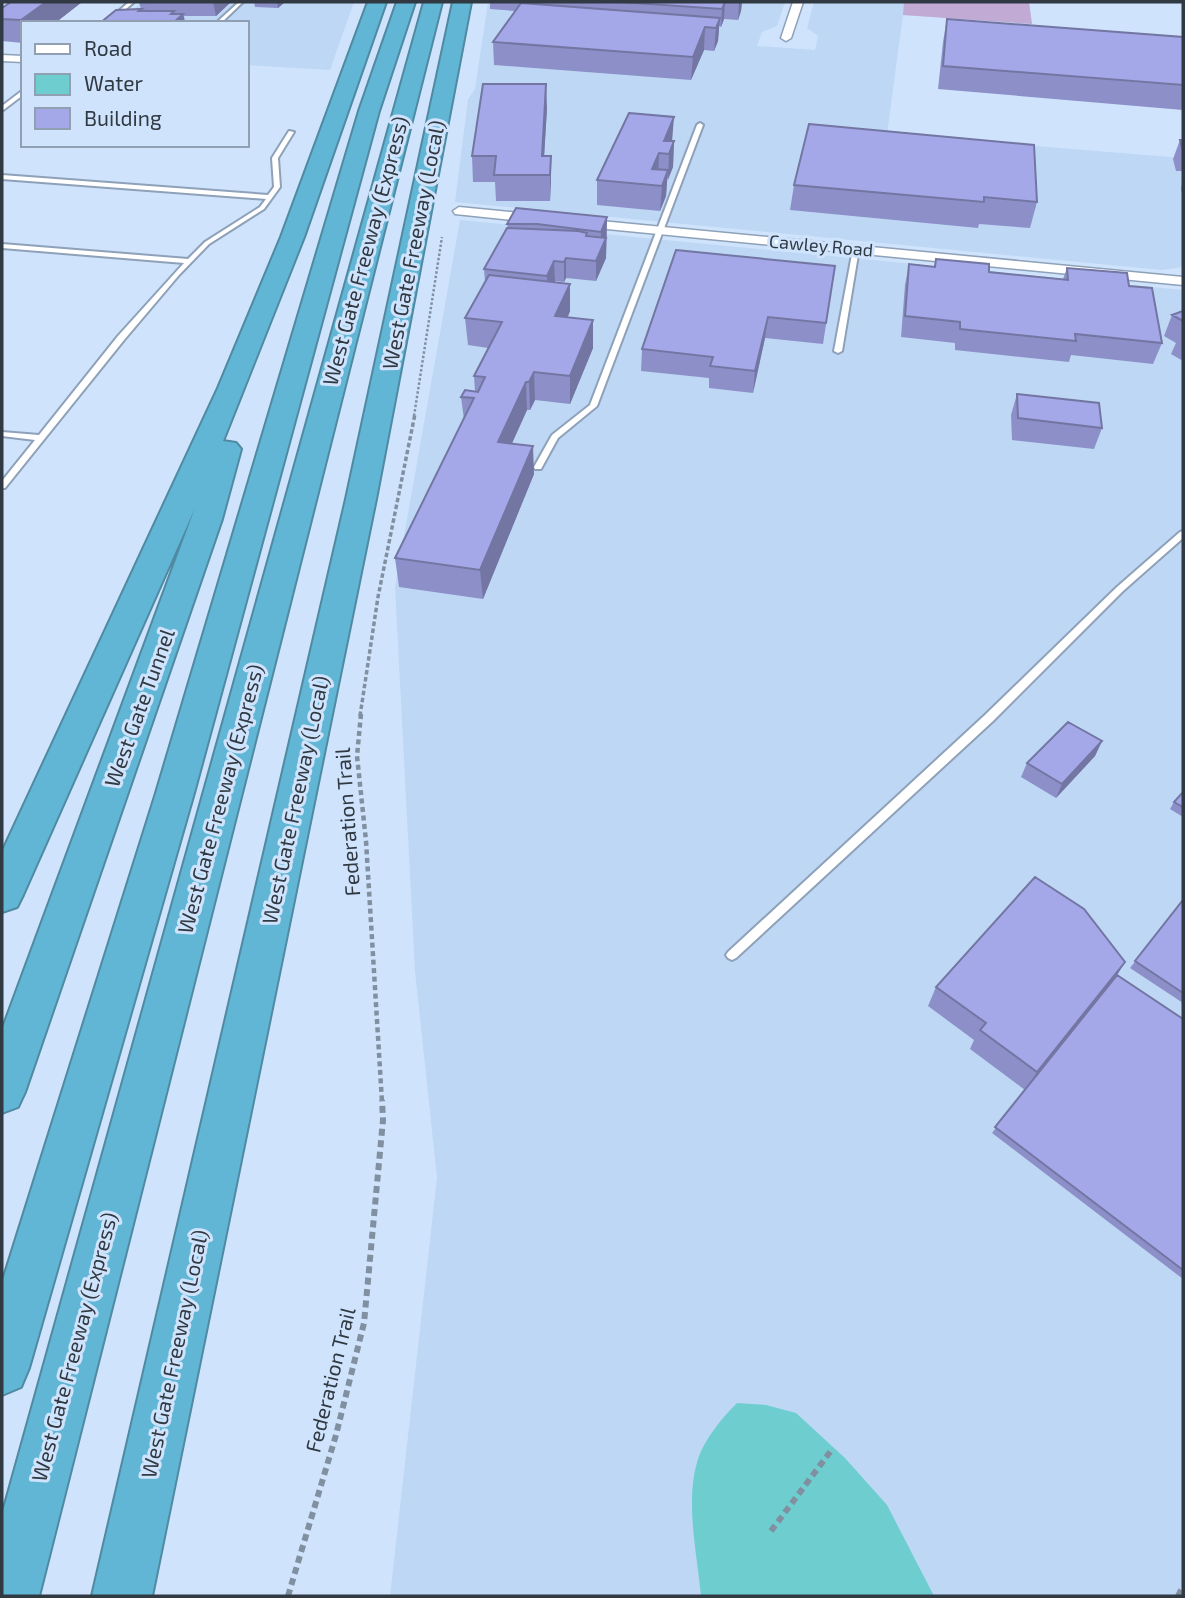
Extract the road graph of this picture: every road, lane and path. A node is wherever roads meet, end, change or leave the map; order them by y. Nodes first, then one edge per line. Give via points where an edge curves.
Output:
1 (132, 2) edge
2 (241, 2) edge
3 (377, 2) edge
4 (406, 2) edge
5 (433, 2) edge
6 (462, 2) edge
7 (798, 2) edge
8 (109, 21) edge
9 (220, 21) edge
10 (786, 38) dead end
11 (2, 58) edge
12 (21, 59) edge
13 (21, 94) edge
14 (2, 109) edge
15 (700, 125) dead end
16 (291, 132) dead end
17 (2, 177) edge
18 (270, 197) junction
19 (459, 211) dead end
20 (660, 230) junction
21 (443, 235) dead end
22 (2, 246) edge
23 (856, 249) junction
24 (190, 261) junction
25 (1183, 281) edge
26 (261, 318) junction
27 (838, 351) dead end
28 (2, 434) edge
29 (40, 438) junction
30 (538, 467) dead end
31 (2, 486) edge
32 (1183, 534) edge
33 (2, 895) edge
34 (732, 955) dead end
35 (2, 1092) edge
36 (2, 1368) edge
37 (833, 1448) dead end
38 (771, 1531) dead end
39 (1183, 1586) edge
40 (9, 1596) edge
41 (122, 1596) edge
42 (288, 1596) edge
43 (1178, 1596) edge

1 - 8 lane
2 - 9 lane
3 - 26 highway
4 - 36 highway, West Gate Freeway (Express) via 369,111 175,793
5 - 40 highway, West Gate Freeway (Express)
6 - 41 highway, West Gate Freeway (Local) via 364,486
7 - 10 street
11 - 12 street
13 - 14 lane
15 - 20 lane
16 - 18 lane via 275,158 278,178
17 - 18 lane
18 - 24 lane via 262,208 207,243
19 - 20 street, Cawley Road
20 - 23 street, Cawley Road
20 - 30 lane via 593,406 555,437
21 - 42 path, Federation Trail via 419,392 378,597 357,756 383,1120 364,1323
22 - 24 lane
23 - 25 street, Cawley Road
23 - 27 lane
24 - 29 lane
26 - 33 highway via 152,570
26 - 35 highway, West Gate Tunnel via 207,519
28 - 29 lane
29 - 31 lane
32 - 34 lane
37 - 38 path
39 - 43 path

